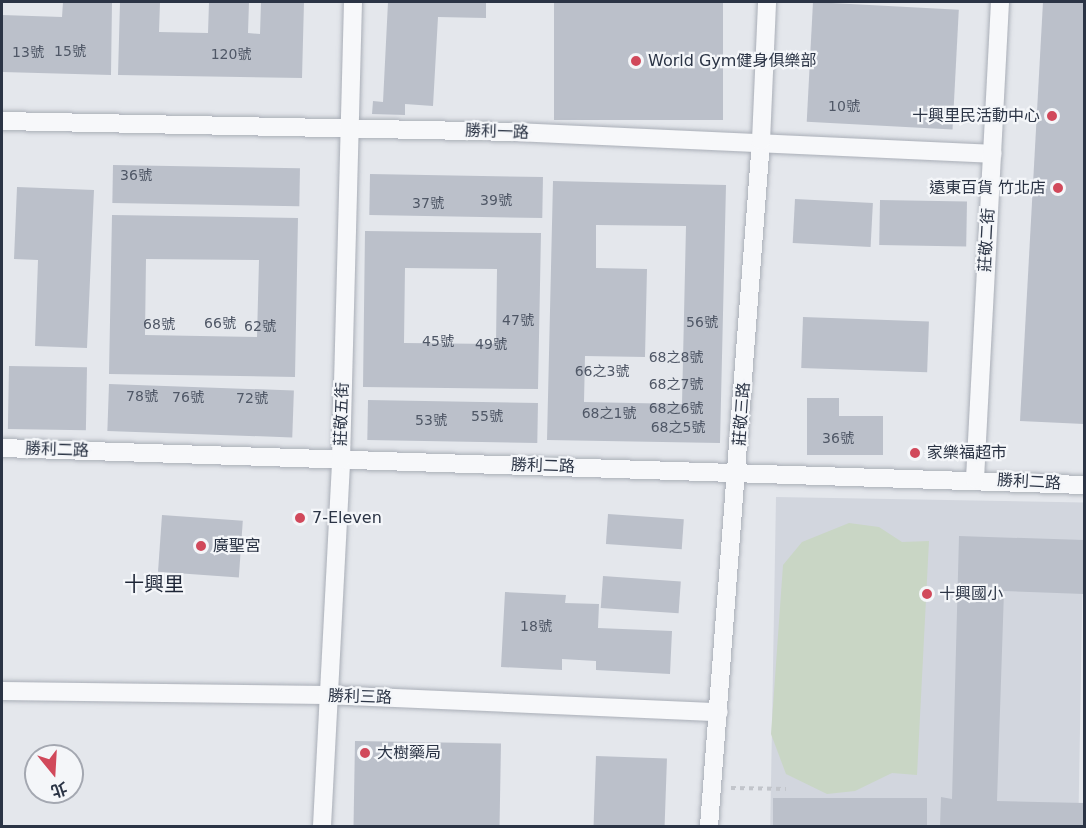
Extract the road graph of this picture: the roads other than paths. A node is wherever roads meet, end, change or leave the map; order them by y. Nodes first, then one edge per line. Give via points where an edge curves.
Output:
1 (353, 2) edge
2 (767, 2) edge
3 (1000, 2) edge
4 (2, 121) edge
5 (352, 128) junction
6 (761, 141) junction
7 (992, 154) junction
8 (2, 448) edge
9 (341, 460) junction
10 (737, 471) junction
11 (975, 479) junction
12 (1084, 485) edge
13 (2, 691) edge
14 (326, 695) junction
15 (719, 712) junction
16 (322, 826) edge
17 (709, 826) edge

1 - 5 street, 莊敬五街
2 - 6 street, 莊敬三路
3 - 7 street, 莊敬二街
4 - 5 street, 勝利一路
5 - 6 street, 勝利一路
5 - 9 street, 莊敬五街
6 - 7 street, 勝利一路
6 - 10 street, 莊敬三路
7 - 11 street, 莊敬二街
8 - 9 street, 勝利二路
9 - 10 street, 勝利二路
9 - 14 street, 莊敬五街
10 - 11 street, 勝利二路
10 - 15 street, 莊敬三路
11 - 12 street, 勝利二路
13 - 14 street, 勝利三路
14 - 15 street, 勝利三路
14 - 16 street, 莊敬五街
15 - 17 street, 莊敬三路

